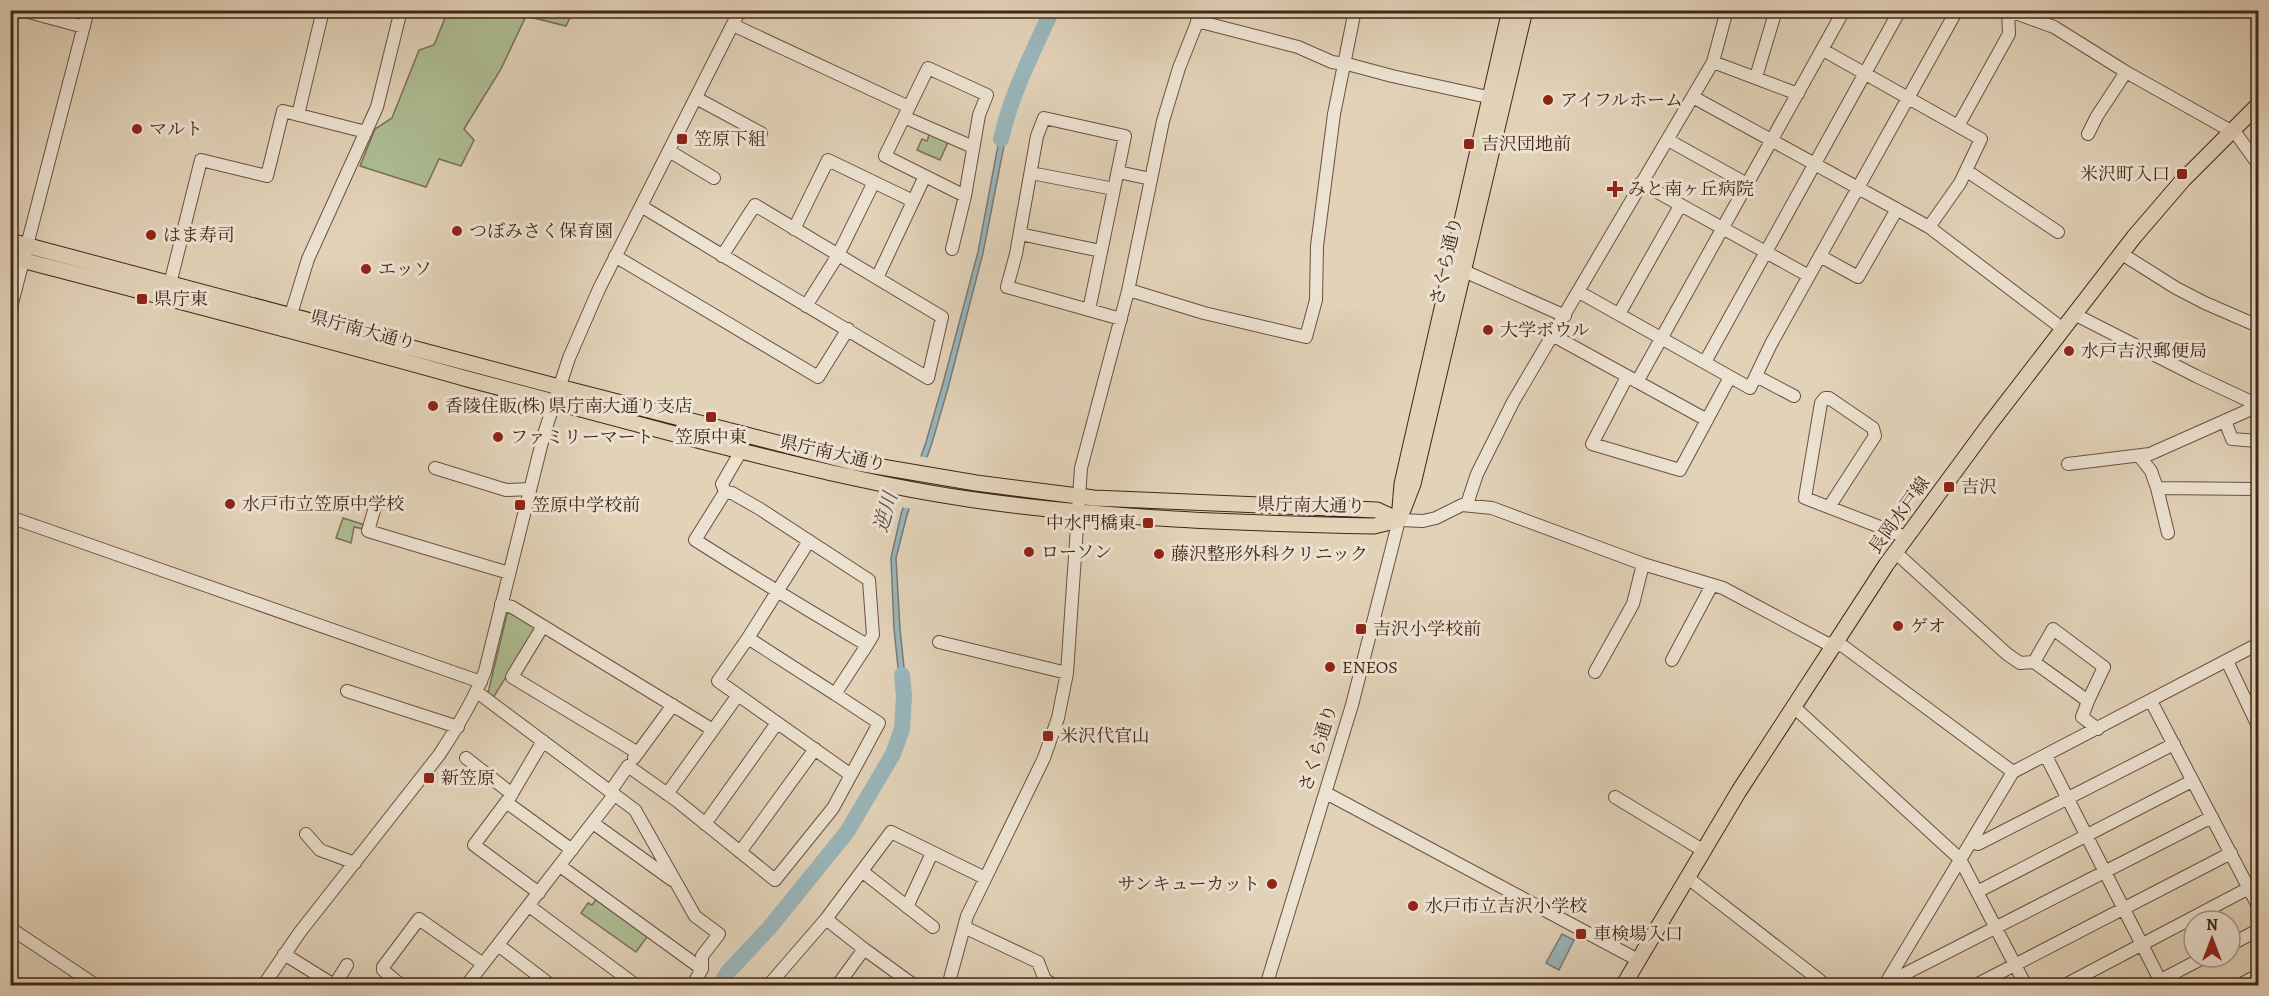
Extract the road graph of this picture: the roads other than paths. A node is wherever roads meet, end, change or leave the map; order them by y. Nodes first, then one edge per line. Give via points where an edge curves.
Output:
1 (21, 10) edge
2 (88, 10) edge
3 (323, 10) edge
4 (401, 10) edge
5 (740, 10) edge
6 (1354, 10) edge
7 (1510, 10) edge
8 (1525, 10) edge
9 (1727, 10) edge
10 (1776, 10) edge
11 (1900, 10) edge
12 (1957, 10) edge
13 (2012, 11) edge
14 (1840, 12) edge
15 (1199, 16) edge
16 (733, 25) junction
17 (84, 27) junction
18 (1823, 50) junction
19 (1713, 62) junction
20 (1344, 64) junction
21 (2126, 72) junction
22 (1865, 74) junction
23 (1756, 77) junction
24 (1798, 94) junction
25 (1693, 97) junction
26 (696, 98) junction
27 (1908, 98) junction
28 (1497, 99) junction
29 (2259, 105) edge
30 (907, 112) junction
31 (298, 115) junction
32 (1958, 126) junction
33 (2231, 131) junction
34 (366, 132) junction
35 (761, 133) dead end
36 (2088, 134) dead end
37 (1668, 140) junction
38 (1772, 140) junction
39 (974, 147) junction
40 (669, 151) junction
41 (1816, 164) junction
42 (2259, 164) edge
43 (1966, 171) junction
44 (1118, 172) junction
45 (1031, 173) junction
46 (925, 176) junction
47 (714, 178) dead end
48 (1151, 178) junction
49 (874, 182) junction
50 (1641, 183) junction
51 (1747, 184) junction
52 (1859, 187) junction
53 (1114, 189) junction
54 (964, 196) junction
55 (913, 201) junction
56 (641, 206) junction
57 (1680, 206) junction
58 (1897, 209) junction
59 (1929, 227) junction
60 (1723, 228) junction
61 (794, 229) junction
62 (2058, 232) dead end
63 (1020, 234) junction
64 (10, 241) edge
65 (952, 249) dead end
66 (1101, 251) junction
67 (1766, 252) junction
68 (20, 254) edge
69 (2122, 254) junction
70 (838, 255) junction
71 (615, 256) junction
72 (722, 256) junction
73 (1820, 256) junction
74 (1464, 272) junction
75 (1809, 276) junction
76 (877, 278) junction
77 (170, 284) junction
78 (1128, 290) junction
79 (1579, 292) junction
80 (806, 306) junction
81 (1089, 310) junction
82 (10, 311) edge
83 (290, 314) junction
84 (1619, 314) junction
85 (2074, 314) junction
86 (1565, 316) junction
87 (1121, 319) junction
88 (2259, 326) edge
89 (848, 329) junction
90 (2063, 329) junction
91 (286, 330) junction
92 (1554, 336) junction
93 (1662, 338) junction
94 (1705, 362) junction
95 (1730, 376) junction
96 (1756, 376) junction
97 (1632, 379) junction
98 (559, 387) junction
99 (1794, 396) dead end
100 (554, 403) junction
101 (2259, 406) edge
102 (1707, 420) junction
103 (2225, 421) junction
104 (2259, 441) edge
105 (741, 451) junction
106 (2140, 457) junction
107 (2068, 464) dead end
108 (435, 468) dead end
109 (2157, 488) junction
110 (530, 489) junction
111 (2257, 489) edge
112 (725, 492) junction
113 (1077, 496) junction
114 (377, 500) dead end
115 (1467, 504) junction
116 (1830, 507) junction
117 (1077, 513) junction
118 (10, 517) edge
119 (1399, 519) junction
120 (2168, 533) dead end
121 (1906, 537) junction
122 (809, 541) junction
123 (1895, 552) junction
124 (1643, 564) junction
125 (509, 573) junction
126 (1713, 585) junction
127 (778, 592) junction
128 (501, 604) junction
129 (543, 627) junction
130 (748, 638) junction
131 (939, 642) dead end
132 (1834, 644) junction
133 (2259, 644) edge
134 (867, 645) junction
135 (1672, 660) dead end
136 (2227, 661) junction
137 (2034, 663) junction
138 (1595, 672) dead end
139 (1067, 673) junction
140 (479, 687) junction
141 (347, 691) dead end
142 (835, 694) junction
143 (738, 695) junction
144 (2088, 701) junction
145 (2151, 701) junction
146 (673, 705) junction
147 (1794, 707) junction
148 (777, 723) junction
149 (2259, 726) edge
150 (458, 727) junction
151 (2098, 729) junction
152 (713, 730) junction
153 (543, 741) junction
154 (2174, 744) junction
155 (815, 749) junction
156 (638, 753) junction
157 (2046, 756) junction
158 (466, 758) dead end
159 (628, 766) junction
160 (2013, 772) junction
161 (851, 775) junction
162 (2192, 781) junction
163 (612, 793) junction
164 (1326, 793) junction
165 (667, 794) junction
166 (1615, 797) dead end
167 (509, 798) junction
168 (2068, 799) junction
169 (2212, 817) junction
170 (593, 823) junction
171 (705, 824) junction
172 (306, 834) dead end
173 (2087, 836) junction
174 (1971, 842) junction
175 (572, 850) junction
176 (1704, 851) junction
177 (740, 852) junction
178 (932, 853) junction
179 (2231, 853) junction
180 (1960, 859) junction
181 (354, 863) junction
182 (560, 866) junction
183 (863, 872) junction
184 (2105, 872) junction
185 (985, 878) junction
186 (1688, 878) junction
187 (677, 884) junction
188 (2249, 888) junction
189 (1977, 892) junction
190 (539, 893) junction
191 (529, 906) junction
192 (2259, 906) edge
193 (907, 907) junction
194 (2123, 907) junction
195 (826, 919) junction
196 (933, 927) dead end
197 (964, 927) junction
198 (10, 928) edge
199 (1996, 928) junction
200 (2259, 930) edge
201 (2242, 939) edge
202 (2142, 944) junction
203 (498, 945) junction
204 (864, 949) junction
205 (284, 954) junction
206 (1638, 960) junction
207 (483, 964) junction
208 (2015, 964) junction
209 (347, 965) dead end
210 (702, 969) junction
211 (2184, 969) edge
212 (2259, 975) edge
213 (2158, 984) edge
214 (334, 985) edge
215 (1884, 985) edge
216 (97, 986) edge
217 (263, 986) edge
218 (402, 986) edge
219 (466, 986) edge
220 (552, 986) edge
221 (637, 986) edge
222 (692, 986) edge
223 (768, 986) edge
224 (837, 986) edge
225 (915, 986) edge
226 (948, 986) edge
227 (1056, 986) edge
228 (1266, 986) edge
229 (1623, 986) edge
230 (1827, 986) edge
231 (1974, 986) edge
232 (2026, 986) edge
233 (2063, 986) edge
234 (2238, 986) edge

1 - 17 street
2 - 17 street
3 - 31 street
4 - 34 street via 377,107
5 - 16 street
6 - 20 street
7 - 28 main road, さくら通り
8 - 28 main road, さくら通り
9 - 19 street
10 - 23 street
11 - 22 street
12 - 27 street
13 - 21 street via 2054,27
13 - 32 street via 2009,34
14 - 18 street
15 - 20 street
15 - 48 street via 1172,87
16 - 26 street
16 - 30 street
17 - 68 street
18 - 22 street
18 - 24 street
19 - 23 street
19 - 25 street
20 - 28 street
20 - 78 street via 1317,246 1316,300 1306,336 1204,313
21 - 33 street
21 - 36 street
22 - 27 street
22 - 41 street
23 - 24 street
24 - 38 street
25 - 37 street
25 - 38 street
26 - 35 street
26 - 40 street
27 - 32 street
27 - 52 street
28 - 74 main road, さくら通り
28 - 119 main road, さくら通り via 1402,484
29 - 33 main road, 長岡水戸線
30 - 39 street
30 - 39 street via 928,68 987,95
30 - 46 street via 885,156
31 - 34 street
31 - 77 street via 283,111 267,176 201,160
32 - 43 street via 1981,139
33 - 42 street
33 - 69 main road, 長岡水戸線 via 2183,180
34 - 83 street via 313,249
37 - 50 street
37 - 51 street
38 - 41 street
38 - 51 street
39 - 54 street
40 - 47 street
40 - 56 street
41 - 52 street
41 - 67 street
43 - 59 street
43 - 62 street
44 - 45 street via 1125,136 1044,118
44 - 48 street
44 - 53 street
45 - 53 street
45 - 63 street
46 - 54 street
46 - 55 street
48 - 78 street
49 - 55 street
49 - 61 street via 828,160
49 - 70 street
50 - 57 street
50 - 79 street
51 - 60 street
52 - 58 street
52 - 73 street
53 - 66 street
54 - 65 street
55 - 76 street
56 - 71 street
56 - 72 street
57 - 60 street
57 - 84 street
58 - 59 street
58 - 73 street via 1858,277
59 - 90 street
60 - 67 street
60 - 93 street
61 - 70 street
61 - 72 street via 755,205
63 - 66 street
63 - 81 street via 1007,286
64 - 68 main road, 県庁南大通り
66 - 81 street
67 - 75 street
67 - 94 street
68 - 77 main road, 県庁南大通り
68 - 82 street
68 - 91 main road, 県庁南大通り
69 - 85 main road, 長岡水戸線
69 - 88 street via 2176,288
70 - 76 street
70 - 80 street
71 - 89 street via 818,377
71 - 98 street
72 - 80 street
73 - 75 street
74 - 86 street
74 - 119 main road, さくら通り via 1413,484
75 - 96 street
76 - 89 street via 942,317 928,378
77 - 83 main road, 県庁南大通り
78 - 87 street
79 - 84 street
79 - 86 street
80 - 89 street
81 - 87 street
83 - 91 street
83 - 98 main road, 県庁南大通り
84 - 93 street
85 - 90 main road, 長岡水戸線
85 - 101 street
86 - 92 street
87 - 113 street via 1085,448
90 - 121 main road, 長岡水戸線
91 - 100 main road, 県庁南大通り
92 - 97 street
92 - 115 street via 1498,430
93 - 94 street
93 - 97 street
94 - 95 street
95 - 96 street via 1750,388
95 - 102 street
96 - 99 street
97 - 102 street
97 - 102 street via 1592,444 1680,470
98 - 100 street
98 - 113 main road, 県庁南大通り via 812,453 931,476
100 - 105 main road, 県庁南大通り
100 - 110 street
101 - 103 street
103 - 104 street via 2232,439
103 - 106 street
105 - 112 street via 722,484
105 - 117 main road, 県庁南大通り via 924,492
106 - 107 street
106 - 109 street
108 - 110 street via 506,490
109 - 111 street
109 - 120 street
110 - 125 street
112 - 122 street
112 - 127 street via 695,540
113 - 117 street
113 - 119 main road, 県庁南大通り via 1377,510
114 - 125 street via 368,531
115 - 119 street via 1437,518
115 - 124 street via 1492,508
116 - 116 street via 1805,498 1825,398 1873,428 1875,436
116 - 121 street
117 - 119 main road, 県庁南大通り via 1374,526
117 - 139 street
118 - 140 street
119 - 164 street, さくら通り
121 - 123 main road, 長岡水戸線
122 - 127 street
122 - 134 street via 869,580 873,635
123 - 132 main road, 長岡水戸線
123 - 137 street via 2007,654 2020,663
124 - 126 street
124 - 138 street via 1633,603
125 - 128 street
126 - 132 street
126 - 135 street
127 - 130 street
127 - 134 street
128 - 129 street
128 - 140 street
129 - 146 street
129 - 156 street via 512,677
130 - 142 street
130 - 143 street via 718,681
131 - 139 street
132 - 147 main road, 長岡水戸線
132 - 160 street via 1843,646
133 - 136 street
134 - 142 street
136 - 145 street
136 - 149 street
137 - 144 street
137 - 144 street via 2053,629 2104,667
139 - 185 street via 1058,718 1044,758
140 - 150 street
140 - 153 street
141 - 150 street
142 - 161 street via 879,723
143 - 148 street
143 - 152 street
144 - 151 street via 2082,717
145 - 151 street
145 - 154 street
146 - 152 street
146 - 156 street
147 - 176 main road, 長岡水戸線
147 - 180 street
148 - 155 street
148 - 171 street
150 - 181 street
151 - 157 street
152 - 165 street
153 - 163 street
153 - 167 street
154 - 162 street
154 - 168 street
155 - 161 street
155 - 177 street
156 - 159 street
157 - 160 street
157 - 168 street
158 - 167 street
159 - 163 street
159 - 165 street
160 - 174 street
161 - 177 street via 833,808 776,880
162 - 169 street
162 - 173 street
163 - 170 street
163 - 187 street via 635,810
164 - 206 street
164 - 228 street, さくら通り
165 - 171 street
166 - 176 street
167 - 175 street
167 - 190 street via 474,845
168 - 173 street
168 - 174 street via 1978,844
169 - 179 street
169 - 184 street
170 - 175 street
170 - 187 street
171 - 177 street
172 - 181 street via 320,850
173 - 184 street
173 - 189 street
174 - 180 street
175 - 182 street
176 - 186 main road, 長岡水戸線
178 - 183 street via 891,832
178 - 185 street
178 - 193 street
179 - 188 street
179 - 194 street
180 - 189 street
180 - 215 street
181 - 205 street
182 - 190 street
182 - 210 street
183 - 193 street
183 - 195 street
184 - 194 street
184 - 199 street
185 - 197 street
186 - 206 main road, 長岡水戸線
186 - 230 street
187 - 210 street via 695,916 719,934 702,956
188 - 192 street
188 - 202 street
189 - 199 street
190 - 191 street
191 - 203 street
191 - 221 street
193 - 196 street
194 - 202 street
194 - 208 street
195 - 204 street
195 - 223 street
197 - 226 street
197 - 227 street via 1038,962 1045,980
198 - 216 street
199 - 208 street
199 - 215 street
200 - 201 street
202 - 213 street
202 - 233 street
203 - 207 street
203 - 220 street
204 - 224 street
204 - 225 street
205 - 214 street
205 - 217 street
206 - 229 main road, 長岡水戸線
207 - 218 street via 420,919 383,967
207 - 219 street
208 - 231 street
208 - 232 street
209 - 214 street
210 - 222 street
211 - 213 street
212 - 234 street

